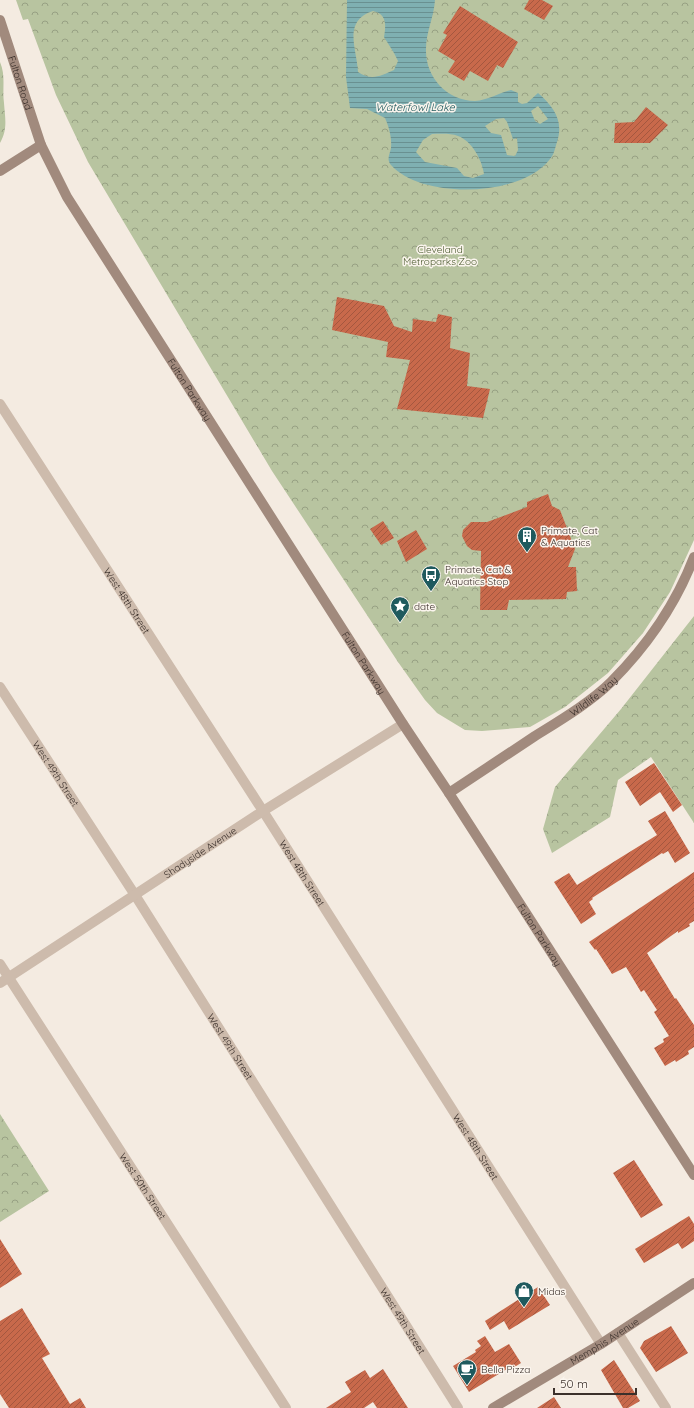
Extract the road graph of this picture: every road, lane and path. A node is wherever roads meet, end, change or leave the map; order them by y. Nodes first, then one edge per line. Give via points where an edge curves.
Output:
1 (0, 20) edge
2 (41, 145) junction
3 (0, 171) edge
4 (0, 404) edge
5 (694, 557) edge
6 (0, 687) edge
7 (403, 724) junction
8 (449, 793) junction
9 (263, 811) junction
10 (135, 895) junction
11 (0, 964) edge
12 (4, 980) edge
13 (694, 1176) edge
14 (694, 1283) edge
15 (618, 1333) junction
16 (601, 1344) junction
17 (506, 1405) edge
18 (286, 1408) edge
19 (458, 1408) edge
20 (493, 1408) edge
21 (666, 1408) edge

1 - 2 street, Fulton Road
2 - 3 street
2 - 7 street, Fulton Parkway via 67,198
4 - 9 street, West 48th Street
5 - 8 street, Wildlife Way via 683,585 662,621 640,651 611,683 565,717
6 - 10 street, West 49th Street
7 - 8 street, Fulton Parkway
7 - 9 street, Shadyside Avenue
8 - 13 street, Fulton Parkway
9 - 10 street, Shadyside Avenue
9 - 16 street, West 48th Street
10 - 12 street, Shadyside Avenue
10 - 19 street, West 49th Street
11 - 12 street, West 50th Street
12 - 18 street, West 50th Street
14 - 15 street, Memphis Avenue
15 - 16 street, Memphis Avenue
15 - 21 street
16 - 17 street, Memphis Avenue
17 - 20 street, Memphis Avenue

